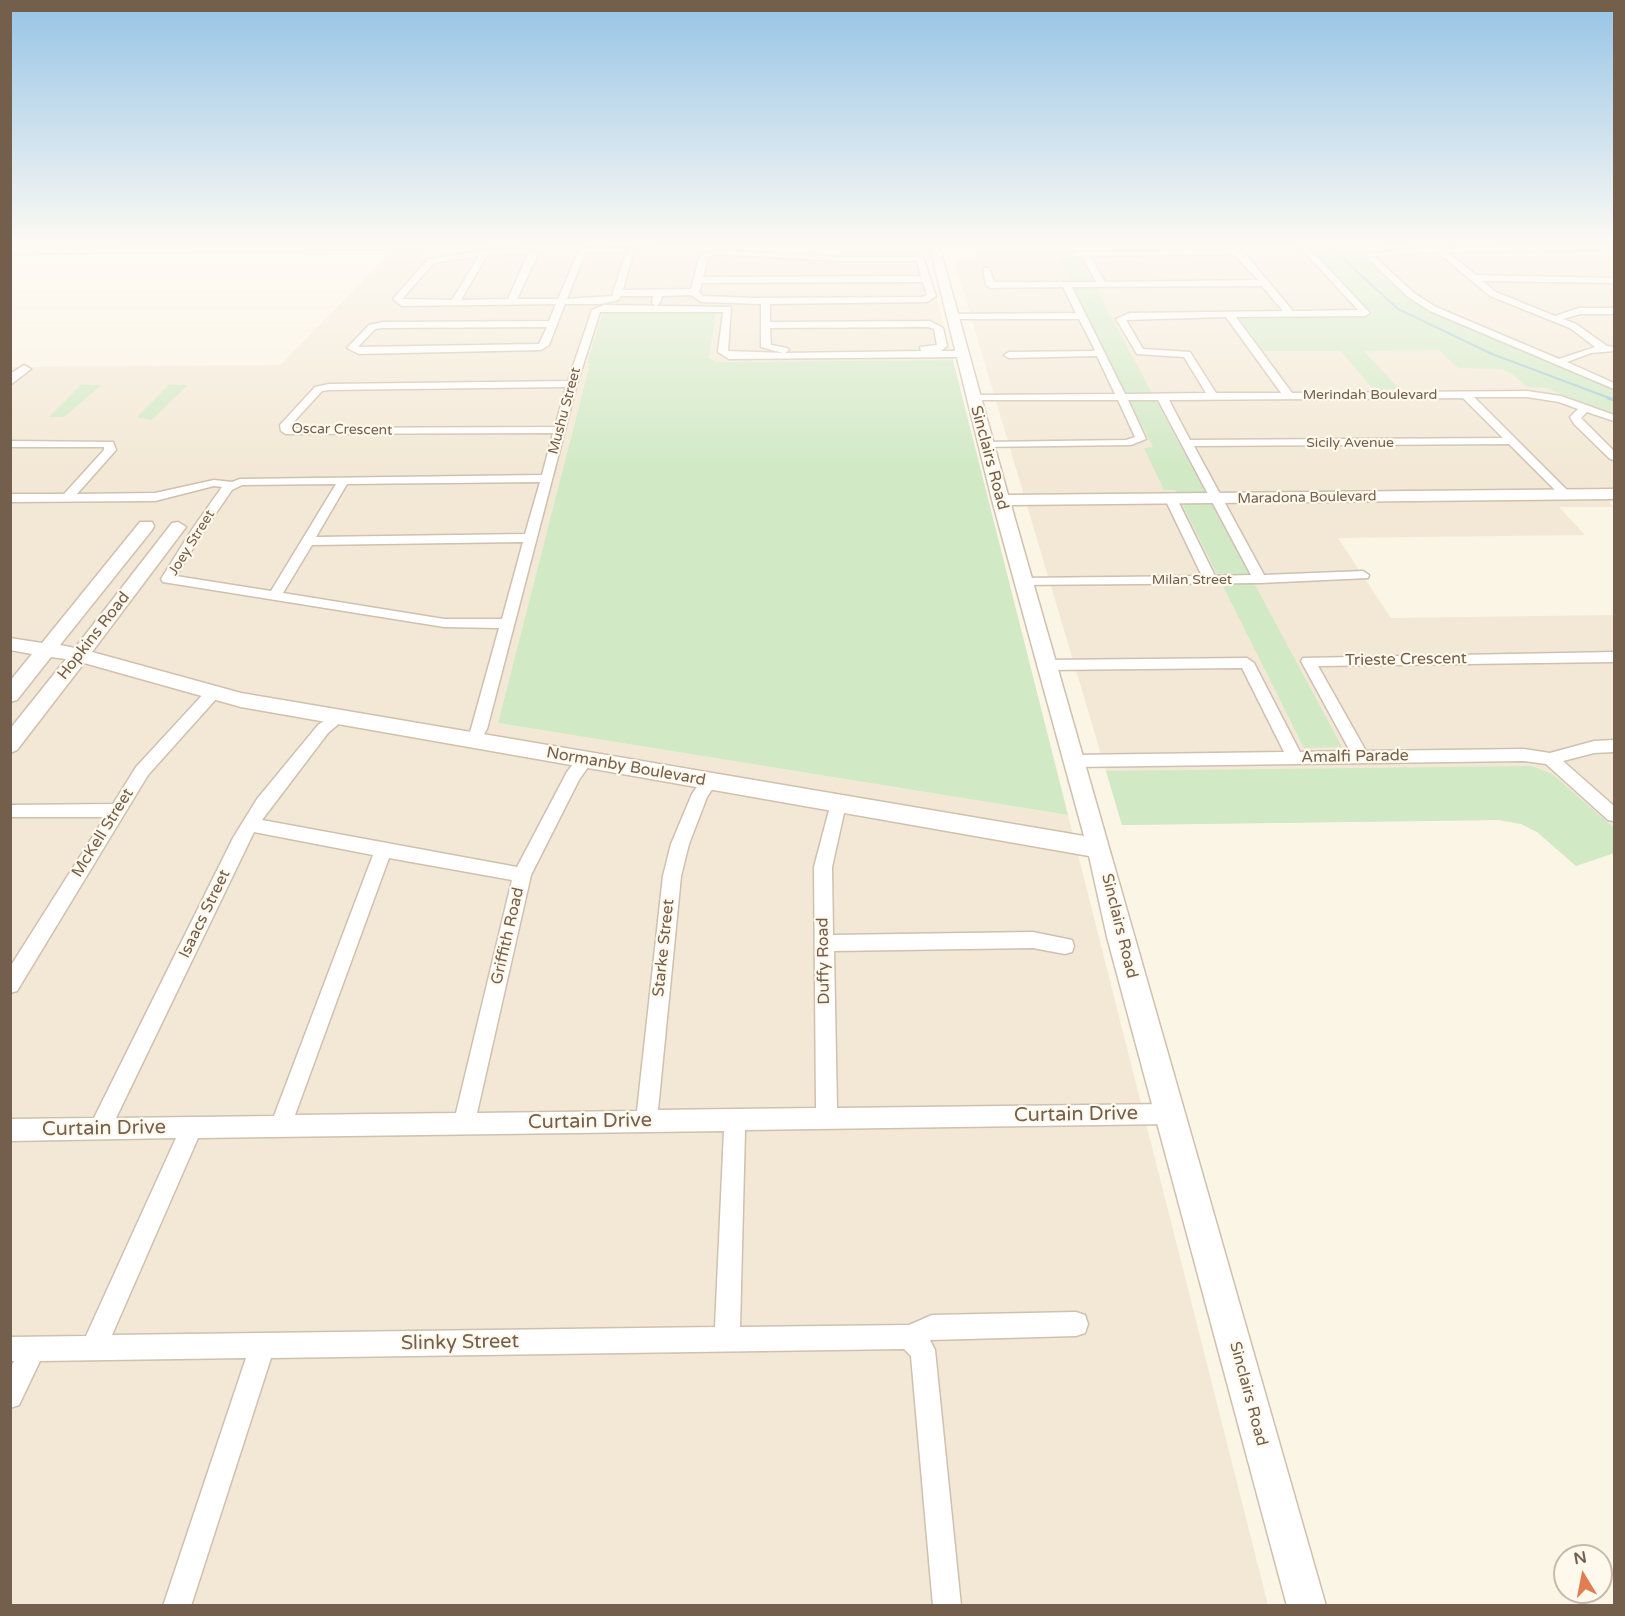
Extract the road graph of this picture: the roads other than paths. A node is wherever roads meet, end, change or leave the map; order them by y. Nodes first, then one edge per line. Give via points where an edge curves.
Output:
1 (554, 319) edge
2 (593, 319) edge
3 (727, 319) edge
4 (765, 319) edge
5 (953, 319) edge
6 (1084, 319) edge
7 (1121, 319) edge
8 (1233, 319) edge
9 (1459, 319) edge
10 (1555, 319) edge
11 (552, 324) junction
12 (765, 325) junction
13 (1609, 349) edge
14 (1098, 352) junction
15 (962, 354) junction
16 (1009, 355) dead end
17 (1557, 363) junction
18 (24, 369) dead end
19 (10, 381) edge
20 (572, 384) junction
21 (1614, 386) edge
22 (1466, 395) junction
23 (1289, 396) junction
24 (1122, 397) junction
25 (1162, 397) junction
26 (1214, 397) junction
27 (973, 398) junction
28 (1585, 408) junction
29 (1614, 418) edge
30 (559, 430) junction
31 (1511, 441) junction
32 (1188, 443) junction
33 (10, 444) edge
34 (985, 445) junction
35 (1614, 457) edge
36 (547, 478) junction
37 (344, 480) junction
38 (232, 485) junction
39 (1614, 494) edge
40 (1566, 495) junction
41 (10, 498) edge
42 (67, 498) junction
43 (1217, 498) junction
44 (1171, 499) junction
45 (1000, 500) junction
46 (146, 526) dead end
47 (178, 527) dead end
48 (530, 538) junction
49 (309, 541) junction
50 (1363, 575) dead end
51 (1210, 579) junction
52 (1260, 579) junction
53 (1022, 582) junction
54 (275, 596) junction
55 (508, 624) junction
56 (10, 644) edge
57 (47, 650) junction
58 (80, 655) junction
59 (1614, 657) edge
60 (1046, 665) junction
61 (212, 694) junction
62 (10, 695) edge
63 (337, 717) junction
64 (473, 741) junction
65 (10, 745) edge
66 (1614, 746) edge
67 (1361, 757) junction
68 (1295, 758) junction
69 (1550, 759) junction
70 (585, 760) junction
71 (1074, 761) junction
72 (709, 782) junction
73 (838, 804) junction
74 (117, 810) junction
75 (10, 811) edge
76 (1614, 815) edge
77 (250, 825) junction
78 (1099, 848) junction
79 (384, 849) junction
80 (522, 875) junction
81 (824, 943) junction
82 (1065, 946) dead end
83 (10, 985) edge
84 (1170, 1114) junction
85 (827, 1119) junction
86 (735, 1120) junction
87 (646, 1121) junction
88 (464, 1124) junction
89 (281, 1126) junction
90 (192, 1128) junction
91 (100, 1129) junction
92 (10, 1130) edge
93 (1076, 1324) dead end
94 (909, 1337) junction
95 (727, 1340) junction
96 (263, 1345) junction
97 (94, 1347) junction
98 (22, 1349) edge
99 (10, 1396) edge
100 (177, 1605) edge
101 (947, 1605) edge
102 (1307, 1605) edge

1 - 11 street
2 - 20 street, Mushu Street
3 - 15 street, Mushu Street via 723,352 729,356
4 - 12 street
5 - 15 street, Sinclairs Road
6 - 14 street
7 - 26 street via 1140,352 1186,354
8 - 23 street
9 - 17 street
10 - 13 street
11 - 11 street via 544,345 533,349 352,348 372,327 383,325
12 - 12 street via 766,347 770,350 942,346 938,328 930,324
13 - 17 street via 1590,350
14 - 16 street
14 - 24 street
15 - 27 street, Sinclairs Road
17 - 21 street
18 - 19 street
20 - 30 street, Mushu Street
20 - 30 street, Oscar Crescent via 329,387 319,389 285,425 286,431
22 - 23 street, Merindah Boulevard
22 - 28 street, Merindah Boulevard via 1545,395
22 - 31 street
23 - 26 street, Merindah Boulevard
24 - 25 street, Merindah Boulevard
24 - 27 street, Merindah Boulevard
24 - 34 street via 1141,439 1137,442
25 - 26 street, Merindah Boulevard
25 - 32 street
27 - 34 street, Sinclairs Road
28 - 29 street, Merindah Boulevard
28 - 35 street via 1575,417
30 - 36 street, Mushu Street
31 - 32 street, Sicily Avenue
31 - 40 street
32 - 43 street
33 - 42 street via 109,444 110,450
34 - 45 street, Sinclairs Road
36 - 37 street
36 - 48 street, Mushu Street
37 - 38 street via 246,481
37 - 49 street
38 - 42 street via 214,483 155,497
38 - 54 street, Joey Street via 199,528 168,579
39 - 40 street, Maradona Boulevard
40 - 43 street, Maradona Boulevard
41 - 42 street
43 - 44 street, Maradona Boulevard
43 - 52 street
44 - 45 street, Maradona Boulevard
44 - 51 street
45 - 53 street, Sinclairs Road
46 - 57 street, Hopkins Road
47 - 58 street, Hopkins Road
48 - 49 street
48 - 55 street, Mushu Street
49 - 54 street
50 - 52 street, Milan Street
51 - 52 street, Milan Street
51 - 53 street, Milan Street
53 - 60 street, Sinclairs Road
54 - 55 street, Joey Street via 444,623
55 - 64 street, Mushu Street
56 - 57 street, Normanby Boulevard
57 - 58 street, Normanby Boulevard
57 - 62 street, Hopkins Road
58 - 61 street, Normanby Boulevard
58 - 65 street, Hopkins Road
59 - 67 street, Trieste Crescent via 1308,662
60 - 68 street via 1247,663
60 - 71 street, Sinclairs Road
61 - 63 street, Normanby Boulevard
61 - 74 street, McKell Street via 142,771
63 - 64 street, Normanby Boulevard
63 - 77 street, Isaacs Street via 323,729
64 - 70 street, Normanby Boulevard
66 - 69 street via 1594,747
67 - 68 street, Amalfi Parade
67 - 69 street, Amalfi Parade via 1524,755
68 - 71 street, Amalfi Parade
69 - 76 street
70 - 72 street, Normanby Boulevard
70 - 80 street, Griffith Road
71 - 78 street, Sinclairs Road
72 - 73 street, Normanby Boulevard
72 - 87 street, Starke Street via 700,794 680,844 672,876
73 - 78 street, Normanby Boulevard
73 - 81 street, Duffy Road via 823,867
74 - 75 street
74 - 83 street, McKell Street
77 - 79 street
77 - 91 street, Isaacs Street
78 - 84 street, Sinclairs Road
79 - 80 street
79 - 89 street
80 - 88 street, Griffith Road
81 - 82 street via 1032,940
81 - 85 street, Duffy Road
84 - 85 street, Curtain Drive
84 - 102 street, Sinclairs Road
85 - 86 street, Curtain Drive
86 - 87 street, Curtain Drive
86 - 95 street
87 - 88 street, Curtain Drive
88 - 89 street, Curtain Drive
89 - 90 street, Curtain Drive
90 - 91 street, Curtain Drive
90 - 97 street
91 - 92 street, Curtain Drive
93 - 94 street, Slinky Street via 932,1327
94 - 95 street, Slinky Street
94 - 101 street via 923,1350
95 - 96 street, Slinky Street
96 - 97 street, Slinky Street
96 - 100 street
97 - 98 street, Slinky Street
98 - 99 street

